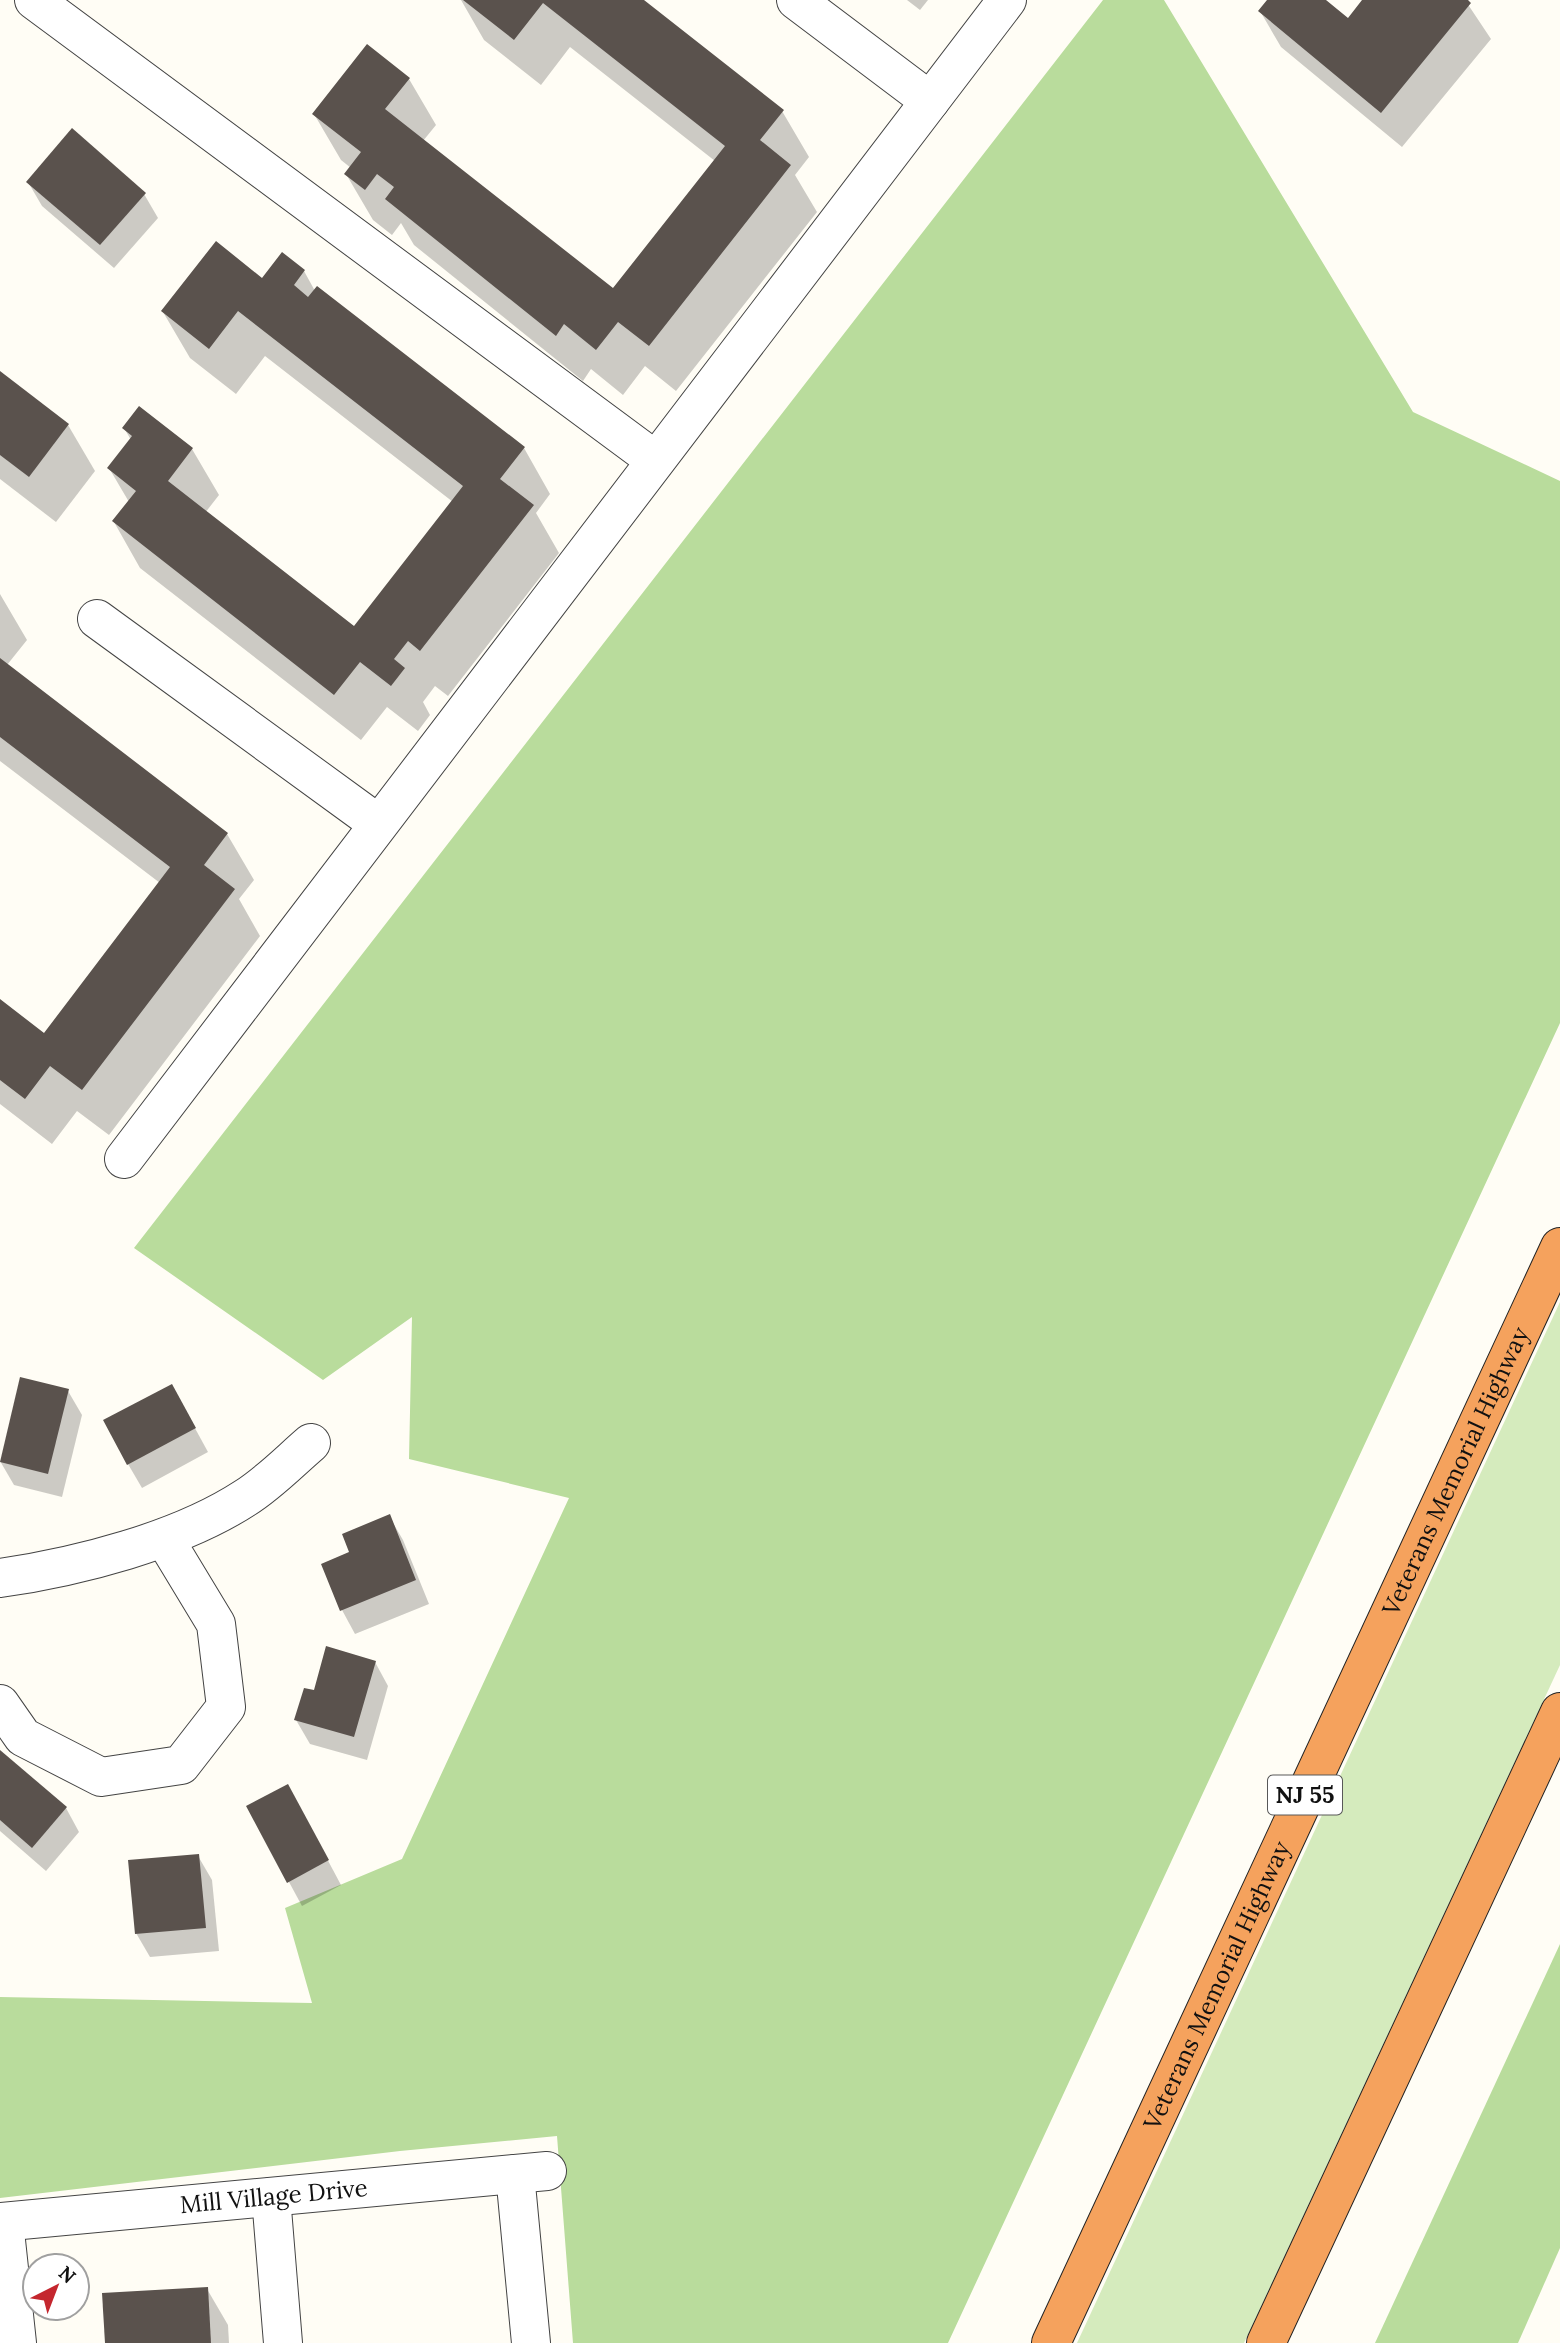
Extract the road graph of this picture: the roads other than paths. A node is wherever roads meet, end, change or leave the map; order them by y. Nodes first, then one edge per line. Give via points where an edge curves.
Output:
1 (34, 0) edge
2 (796, 0) edge
3 (1007, 0) edge
4 (930, 101) junction
5 (655, 460) junction
6 (97, 619) dead end
7 (377, 823) junction
8 (124, 1159) dead end
9 (1560, 1247) edge
10 (312, 1443) dead end
11 (164, 1538) junction
12 (0, 1578) edge
13 (0, 1704) edge
14 (1560, 1712) edge
15 (271, 2197) junction
16 (2, 2222) edge
17 (17, 2343) edge
18 (283, 2343) edge
19 (531, 2343) edge
20 (1051, 2343) edge
21 (1266, 2343) edge

1 - 5 street
2 - 4 street
3 - 4 street
4 - 5 street
5 - 7 street
6 - 7 street
7 - 8 street
9 - 20 highway, Veterans Memorial Highway / NJ 55
10 - 11 street via 245,1498
11 - 12 street via 42,1572
11 - 13 street via 216,1624 226,1707 181,1765 101,1777 23,1737
14 - 21 highway
15 - 16 street, Mill Village Drive
15 - 18 street
15 - 19 street, Mill Village Drive via 531,2172
16 - 17 street

